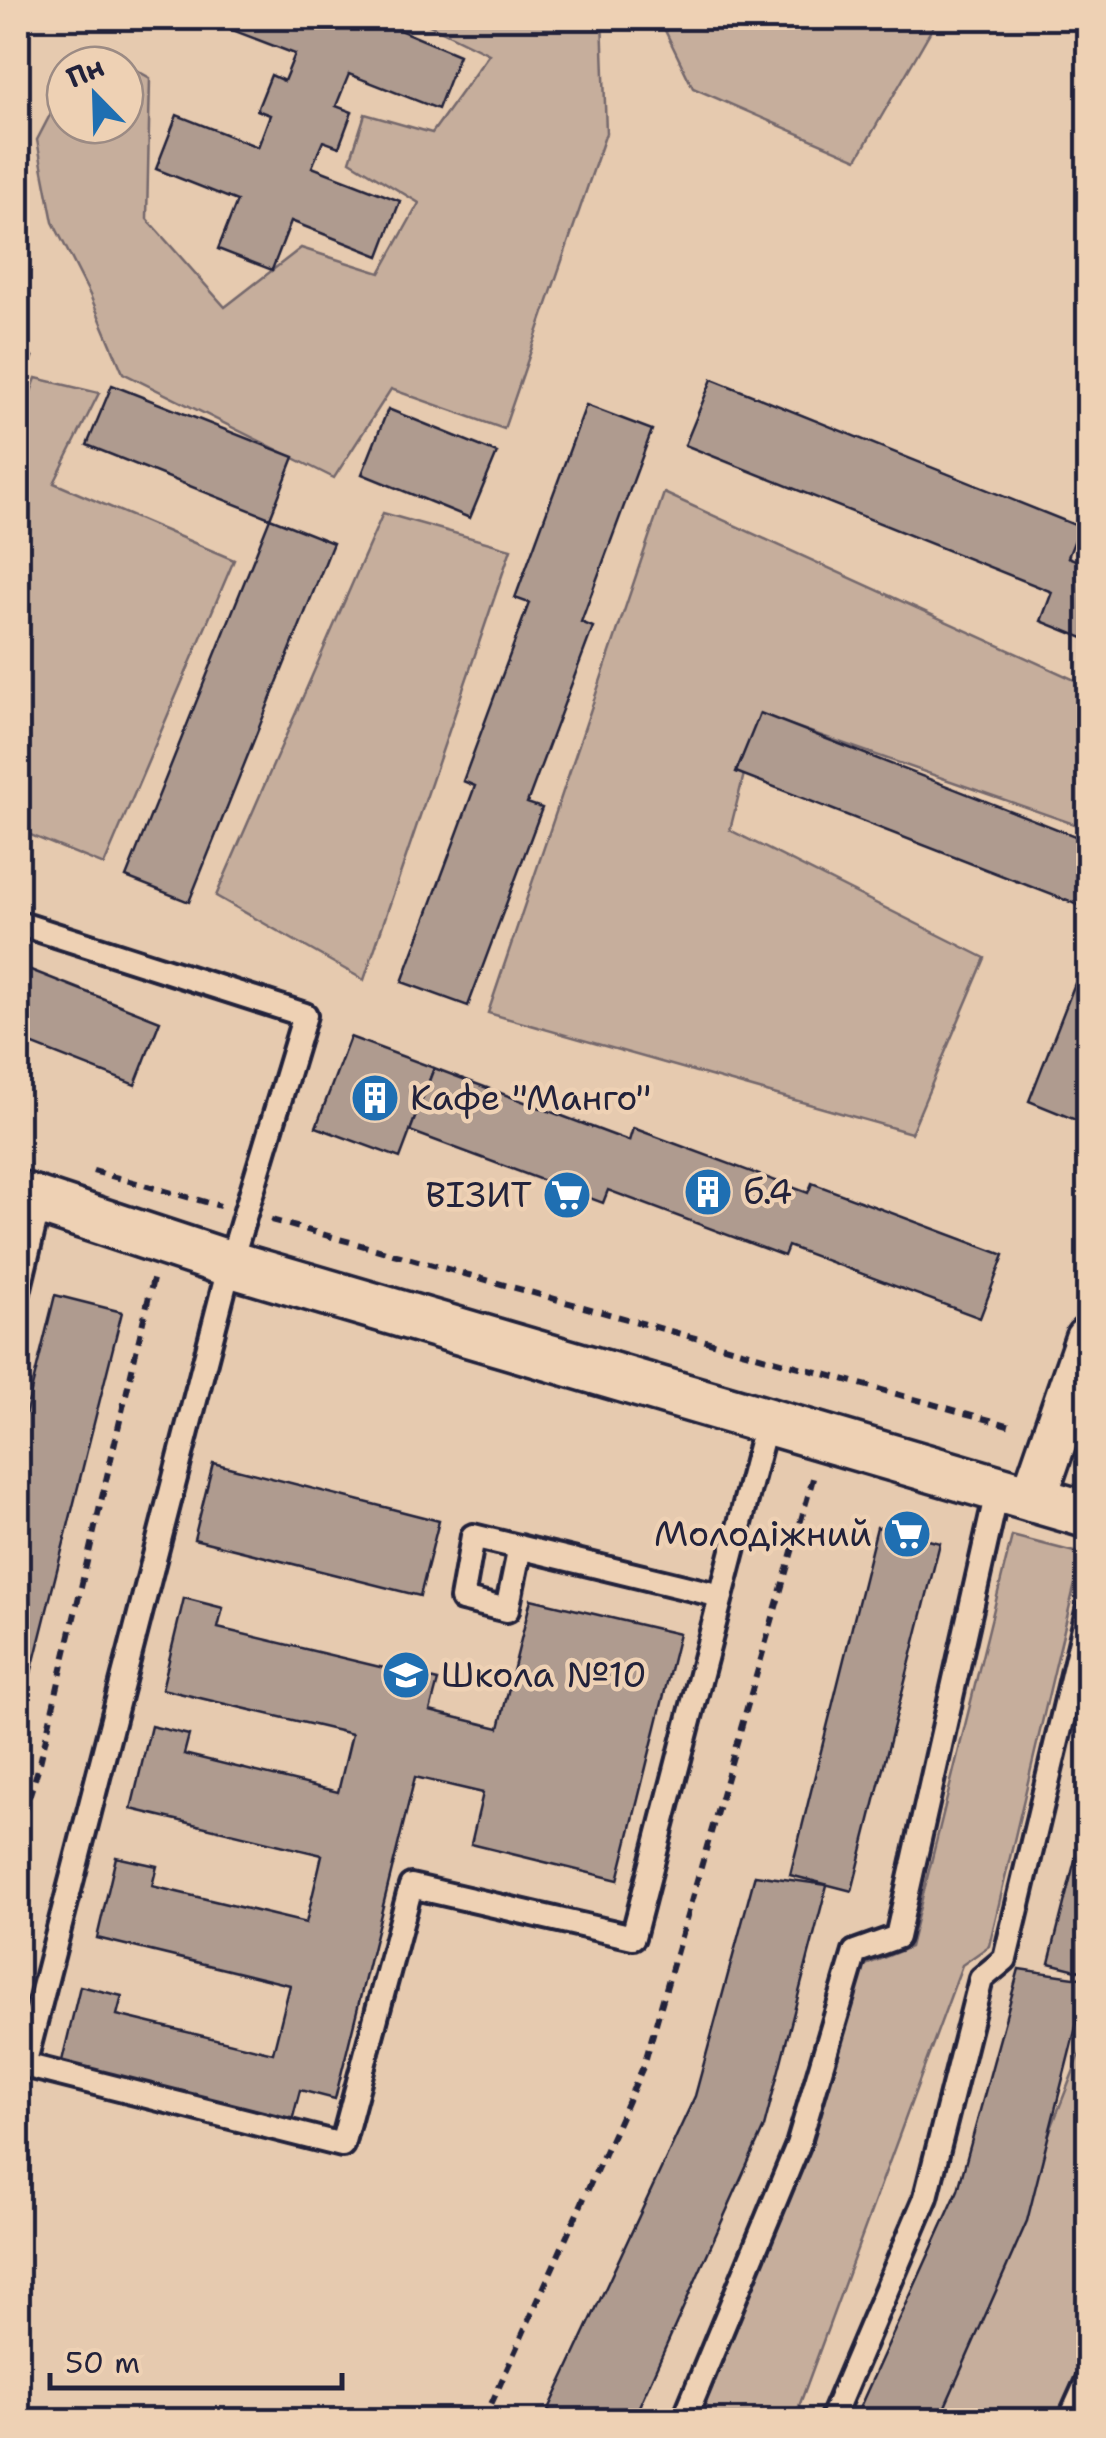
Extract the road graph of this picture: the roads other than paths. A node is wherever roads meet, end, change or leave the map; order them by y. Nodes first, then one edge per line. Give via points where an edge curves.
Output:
1 (18, 923) edge
2 (29, 1197) edge
3 (230, 1264) junction
4 (18, 1292) edge
5 (1088, 1340) edge
6 (767, 1418) junction
7 (1016, 1493) junction
8 (1088, 1515) edge
9 (520, 1547) dead end
10 (721, 1596) junction
11 (1088, 1612) edge
12 (1088, 2380) edge
13 (684, 2420) edge
14 (831, 2420) edge
15 (1070, 2420) edge

1 - 3 lane via 306,1014
2 - 3 street
2 - 4 lane
3 - 6 street
3 - 10 lane via 24,2066 342,2146 410,1886 632,1937
5 - 7 street via 1054,1438
6 - 7 street
6 - 10 lane
7 - 8 street
7 - 13 lane via 896,1937 855,1952 798,2145
9 - 10 lane
11 - 14 lane via 1005,1959 980,1979 926,2197
12 - 15 lane

